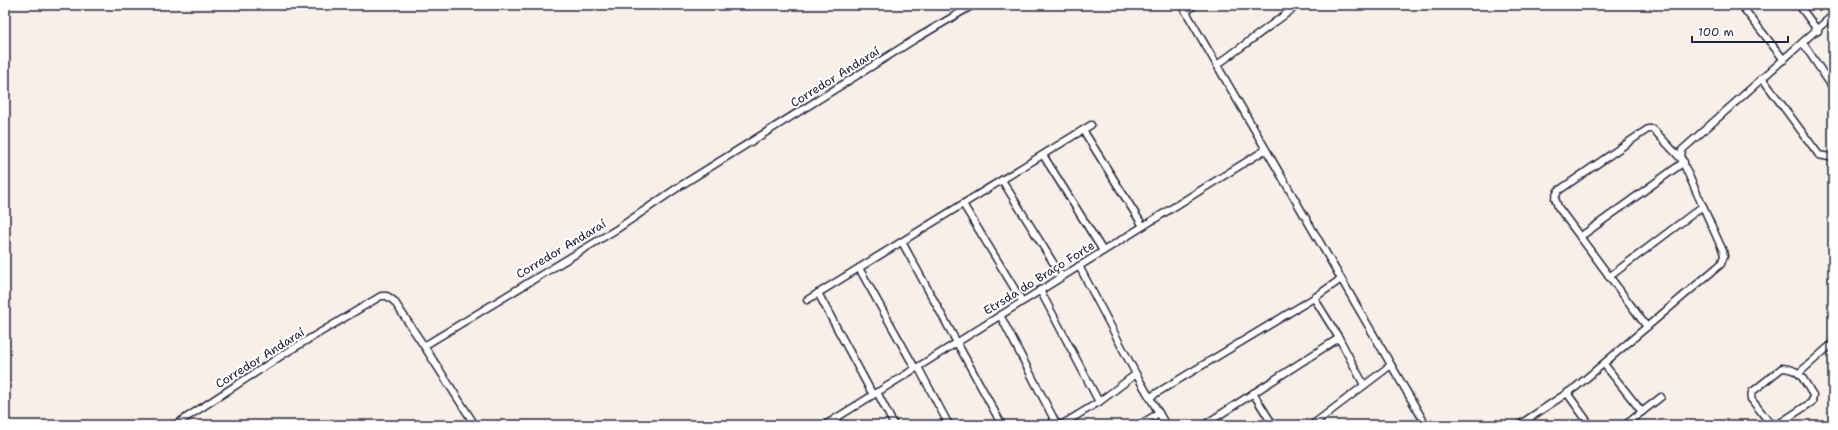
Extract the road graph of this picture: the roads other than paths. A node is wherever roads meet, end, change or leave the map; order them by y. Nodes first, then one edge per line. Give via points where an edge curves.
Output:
1 (973, 5) edge
2 (1182, 5) edge
3 (1194, 5) edge
4 (1298, 5) edge
5 (1740, 5) edge
6 (1799, 5) edge
7 (1186, 12) junction
8 (1833, 15) edge
9 (1818, 31) junction
10 (1803, 43) junction
11 (1784, 60) junction
12 (1216, 65) junction
13 (1762, 78) junction
14 (1833, 88) edge
15 (1091, 125) dead end
16 (1083, 130) junction
17 (1265, 150) junction
18 (1833, 154) edge
19 (1043, 155) junction
20 (1684, 162) junction
21 (1002, 180) junction
22 (963, 204) junction
23 (1703, 206) junction
24 (1143, 226) junction
25 (1580, 237) junction
26 (902, 242) junction
27 (1103, 251) junction
28 (1079, 266) junction
29 (860, 268) junction
30 (1062, 277) junction
31 (1609, 277) junction
32 (1340, 279) junction
33 (1040, 290) junction
34 (818, 293) junction
35 (1314, 298) junction
36 (806, 300) dead end
37 (1022, 301) junction
38 (1000, 315) junction
39 (1647, 327) junction
40 (1339, 338) junction
41 (957, 342) junction
42 (424, 346) junction
43 (1832, 347) edge
44 (1604, 364) junction
45 (1390, 365) junction
46 (917, 367) junction
47 (1799, 373) junction
48 (1136, 374) junction
49 (1364, 385) junction
50 (875, 393) junction
51 (1253, 393) junction
52 (1567, 393) junction
53 (1150, 396) junction
54 (1661, 397) dead end
55 (1099, 402) junction
56 (1642, 412) junction
57 (1159, 413) junction
58 (175, 425) edge
59 (475, 425) edge
60 (825, 425) edge
61 (894, 425) edge
62 (949, 425) edge
63 (1002, 425) edge
64 (1057, 425) edge
65 (1061, 425) edge
66 (1139, 425) edge
67 (1166, 425) edge
68 (1204, 425) edge
69 (1274, 425) edge
70 (1312, 425) edge
71 (1426, 425) edge
72 (1519, 425) edge
73 (1590, 425) edge
74 (1626, 425) edge
75 (1777, 425) edge

1 - 42 street, Corredor Andaraí via 680,186 617,229
2 - 7 street
3 - 7 street
4 - 12 street
5 - 11 street
6 - 9 street
7 - 12 street
8 - 9 street
9 - 10 street
10 - 11 street
10 - 14 street
11 - 13 street
12 - 17 street
13 - 18 street via 1819,155 1830,157
13 - 20 street via 1686,145 1681,154
15 - 16 street
16 - 19 street
16 - 24 street
17 - 24 street, Etrsda do Braço Forte
17 - 32 street
19 - 21 street
19 - 27 street
20 - 23 street
20 - 25 street
20 - 25 street via 1657,132 1648,129 1558,191 1555,198 1558,207
21 - 22 street
21 - 30 street
22 - 26 street
22 - 37 street
23 - 31 street
23 - 39 street via 1723,250 1723,260
24 - 27 street, Etrsda do Braço Forte
25 - 31 street
26 - 29 street
26 - 41 street
27 - 28 street, Etrsda do Braço Forte
28 - 30 street, Etrsda do Braço Forte
28 - 48 street
29 - 34 street
29 - 46 street
30 - 33 street, Etrsda do Braço Forte
31 - 39 street
32 - 35 street
32 - 45 street
33 - 37 street, Etrsda do Braço Forte
33 - 55 street
34 - 36 street
34 - 50 street
35 - 40 street
35 - 53 street
37 - 38 street, Etrsda do Braço Forte
38 - 41 street, Etrsda do Braço Forte
38 - 64 street
39 - 44 street
40 - 49 street
40 - 51 street
41 - 46 street, Etrsda do Braço Forte
41 - 63 street
42 - 58 street, Corredor Andaraí via 394,301 387,296 381,296 284,354
42 - 59 street
43 - 47 street
44 - 52 street
44 - 56 street
45 - 49 street
45 - 71 street
46 - 50 street, Etrsda do Braço Forte
46 - 62 street
47 - 75 street via 1813,395 1812,402
47 - 75 street via 1782,368 1752,392 1751,399 1769,422
48 - 53 street
48 - 55 street
49 - 70 street
50 - 60 street, Etrsda do Braço Forte
50 - 61 street
51 - 68 street
51 - 69 street
52 - 72 street
52 - 73 street
53 - 57 street
54 - 56 street
55 - 65 street
56 - 74 street
57 - 66 street
57 - 67 street

